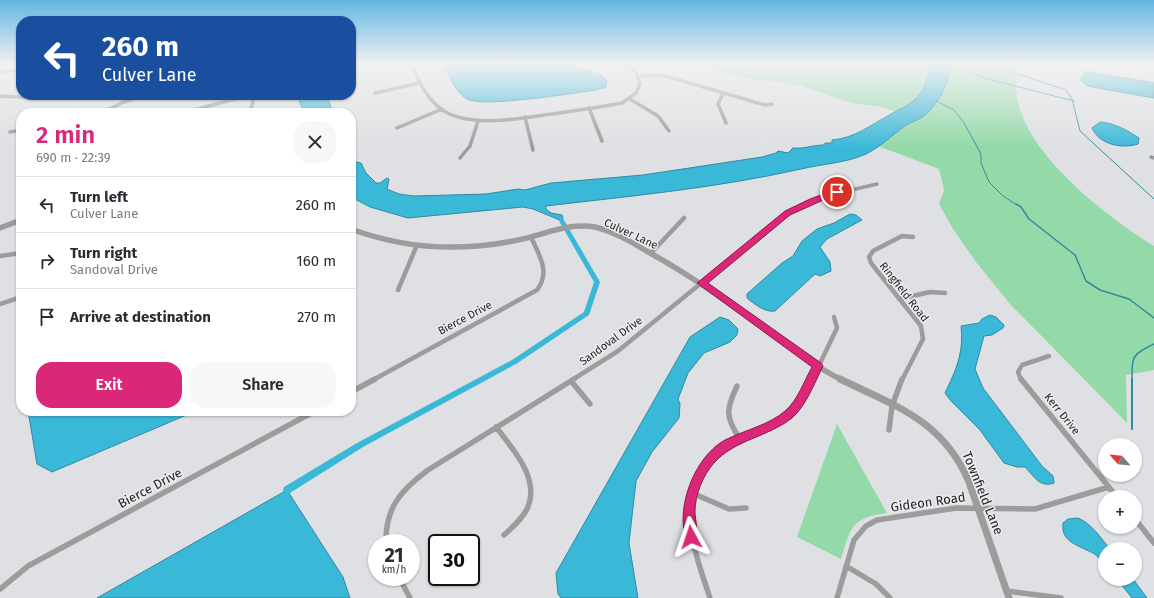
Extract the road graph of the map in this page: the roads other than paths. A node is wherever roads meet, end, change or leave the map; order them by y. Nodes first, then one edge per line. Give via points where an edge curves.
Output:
1 (379, 92) edge
2 (427, 92) edge
3 (636, 92) edge
4 (719, 92) edge
5 (375, 93) dead end
6 (723, 93) junction
7 (0, 96) edge
8 (16, 97) edge
9 (630, 99) junction
10 (130, 100) edge
11 (233, 100) edge
12 (252, 100) edge
13 (124, 102) joint
14 (772, 104) dead end
15 (111, 108) edge
16 (204, 108) edge
17 (251, 108) dead end
18 (589, 108) junction
19 (442, 109) junction
20 (525, 117) junction
21 (478, 121) junction
22 (726, 123) dead end
23 (397, 128) dead end
24 (16, 131) edge
25 (669, 131) dead end
26 (10, 132) dead end
27 (602, 141) dead end
28 (533, 150) dead end
29 (460, 158) dead end
30 (877, 184) dead end
31 (684, 218) dead end
32 (16, 222) edge
33 (0, 228) edge
34 (356, 232) edge
35 (531, 237) junction
36 (913, 237) dead end
37 (417, 245) junction
38 (651, 253) junction
39 (16, 254) edge
40 (0, 256) edge
41 (702, 283) junction
42 (398, 290) dead end
43 (945, 293) dead end
44 (16, 299) edge
45 (899, 299) junction
46 (0, 304) edge
47 (834, 317) dead end
48 (1049, 356) dead end
49 (818, 366) junction
50 (571, 381) junction
51 (846, 382) joint
52 (737, 386) dead end
53 (356, 389) edge
54 (590, 404) dead end
55 (892, 404) junction
56 (306, 416) edge
57 (496, 427) junction
58 (889, 430) dead end
59 (740, 439) junction
60 (1109, 487) junction
61 (1111, 490) edge
62 (692, 493) junction
63 (746, 508) dead end
64 (978, 508) junction
65 (1142, 527) edge
66 (385, 534) edge
67 (504, 534) dead end
68 (1154, 542) edge
69 (846, 566) junction
70 (404, 586) edge
71 (0, 589) edge
72 (1008, 594) edge
73 (410, 598) edge
74 (710, 598) edge
75 (837, 598) edge
76 (890, 598) edge
77 (1061, 598) edge

1 - 5 street
2 - 19 street
3 - 9 street
4 - 6 street
6 - 14 street via 765,105
6 - 22 street via 718,105
7 - 8 street
9 - 18 street
9 - 25 street via 658,115
10 - 13 street
11 - 16 street
12 - 17 street
13 - 15 street
18 - 20 street
18 - 27 street
19 - 21 street via 460,118
19 - 23 street
20 - 21 street
20 - 28 street
21 - 29 street via 470,146
24 - 26 street
30 - 41 street, Sandoval Drive via 837,192 798,207 777,220
31 - 38 street
32 - 33 street
34 - 37 street, Culver Lane
35 - 37 street, Culver Lane via 471,247
35 - 38 street, Culver Lane via 562,228 592,227 608,231
35 - 53 street, Bierce Drive via 546,270 545,280 537,290
36 - 45 street, Ringfield Road via 902,236 873,251 869,257
37 - 42 street
38 - 41 street, Culver Lane
39 - 40 street
41 - 49 street, Culver Lane
41 - 50 street, Sandoval Drive via 618,351
43 - 45 street via 930,292
44 - 46 street
45 - 55 street, Ringfield Road via 921,326 924,334
47 - 49 street via 837,328
48 - 60 street, Kerr Drive via 1022,365 1019,376
49 - 51 street, Culver Lane
49 - 59 street via 798,403 789,414 766,428
50 - 54 street
50 - 57 street, Sandoval Drive
51 - 55 street, Townfield Lane
52 - 59 street via 726,415
55 - 58 street, Ringfield Road
55 - 64 street, Townfield Lane via 928,425 951,448
56 - 71 street, Bierce Drive via 28,566
57 - 66 street, Sandoval Drive via 404,488 392,505
57 - 67 street via 526,469 532,489 525,513 514,527
59 - 62 street via 724,447 710,460
60 - 61 street, Kerr Drive
60 - 64 street, Gideon Road via 1035,509
62 - 63 street via 729,509
62 - 74 street via 689,511 691,537
64 - 69 street, Gideon Road via 943,509 873,522 859,532
64 - 72 street, Townfield Lane
65 - 68 street
69 - 75 street, Gideon Road
69 - 76 street via 876,584
70 - 73 street
72 - 77 street

